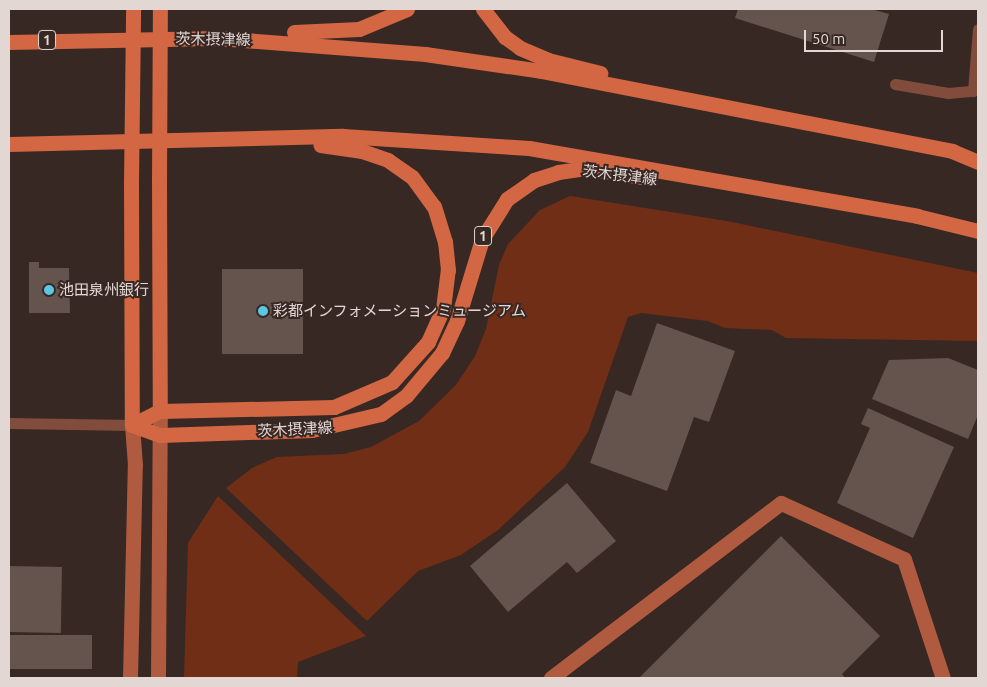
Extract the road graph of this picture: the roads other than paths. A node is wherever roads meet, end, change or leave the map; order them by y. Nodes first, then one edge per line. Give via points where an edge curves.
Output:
1 (133, 9) edge
2 (160, 9) edge
3 (407, 9) edge
4 (483, 9) edge
5 (978, 29) edge
6 (86, 38) junction
7 (9, 42) edge
8 (895, 84) dead end
9 (653, 95) junction
10 (264, 140) junction
11 (9, 144) edge
12 (978, 162) edge
13 (917, 216) junction
14 (978, 230) edge
15 (160, 411) junction
16 (9, 417) edge
17 (14, 422) edge
18 (132, 425) junction
19 (160, 435) junction
20 (130, 678) edge
21 (158, 678) edge
22 (550, 678) edge
23 (943, 678) edge

1 - 18 main road, bridge
2 - 15 main road, 茨木摂津線, bridge
3 - 6 main road, 茨木摂津線 / 1 via 377,24 339,32 186,28
4 - 9 main road, 茨木摂津線 / 1 via 505,37 525,50 614,76
5 - 8 lane via 972,91 948,93
6 - 7 main road, 茨木摂津線 / 1
6 - 9 main road, 茨木摂津線 / 1 via 218,38 364,48 541,71
9 - 12 main road, 茨木摂津線 / 1 via 952,151
10 - 11 main road, 茨木摂津線 / 1
10 - 13 main road, 茨木摂津線 / 1 via 343,136 529,148
10 - 15 main road, 茨木摂津線 / 1 via 371,153 412,177 434,207 445,242 448,281 438,322 423,350 406,369 384,387 354,401 308,410
13 - 14 main road, 茨木摂津線 / 1
13 - 19 main road, 茨木摂津線 / 1 via 828,207 588,168 548,174 524,186 496,212 477,252 448,342 428,372 392,408 336,428
15 - 18 main road, 茨木摂津線 / 1
15 - 19 street
16 - 17 lane
17 - 18 lane
18 - 19 main road, 茨木摂津線 / 1
18 - 20 street via 135,465
19 - 21 street
22 - 23 street via 781,503 904,559

